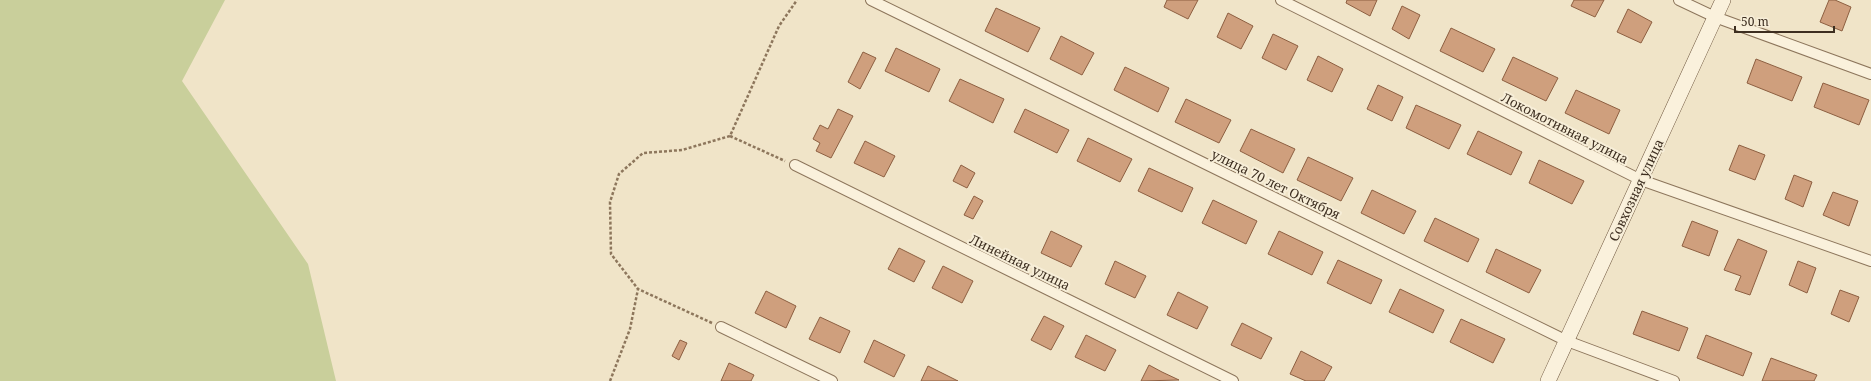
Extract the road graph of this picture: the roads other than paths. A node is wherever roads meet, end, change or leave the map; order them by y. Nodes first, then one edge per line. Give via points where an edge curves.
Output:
1 (871, 0) edge
2 (1281, 0) edge
3 (1679, 0) edge
4 (1724, 0) edge
5 (1716, 17) junction
6 (1871, 74) edge
7 (795, 165) road end
8 (1641, 180) junction
9 (1871, 261) edge
10 (721, 327) road end
11 (1566, 341) junction
12 (832, 381) edge
13 (1233, 381) edge
14 (1548, 381) edge
15 (1674, 381) edge

1 - 11 street, улица 70 лет Октября
2 - 8 street, Локомотивная улица
3 - 5 street
4 - 5 street, Совхозная улица
5 - 6 street
5 - 8 street, Совхозная улица
7 - 13 street, Линейная улица
8 - 9 street, Локомотивная улица
8 - 11 street, Совхозная улица
10 - 12 street
11 - 14 street, Совхозная улица
11 - 15 street, улица 70 лет Октября

